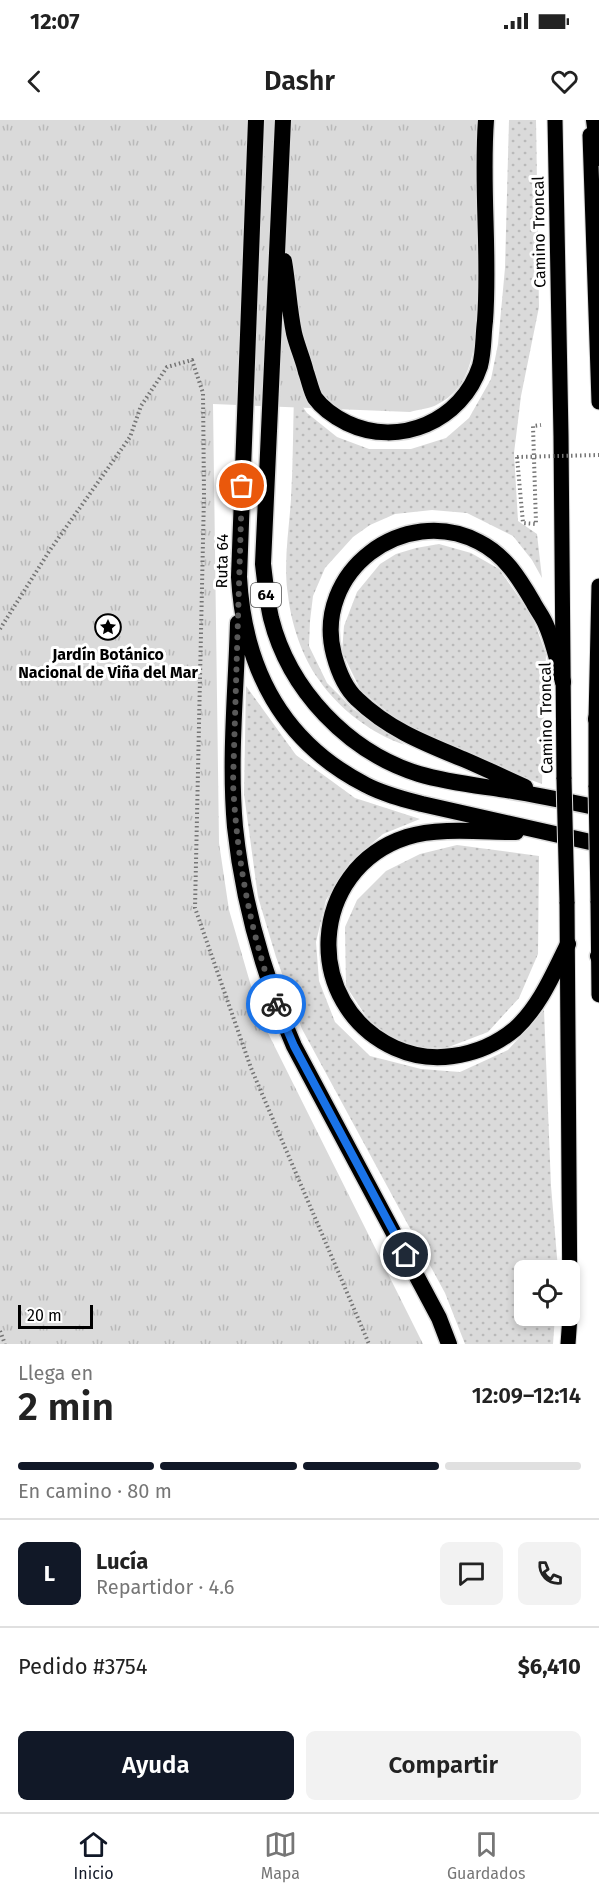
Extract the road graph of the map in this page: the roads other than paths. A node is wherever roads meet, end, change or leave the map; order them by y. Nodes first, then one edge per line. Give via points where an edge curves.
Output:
1 (256, 120) edge
2 (283, 120) edge
3 (486, 120) edge
4 (555, 120) edge
5 (589, 120) edge
6 (594, 120) edge
7 (599, 158) edge
8 (279, 219) junction
9 (599, 402) edge
10 (239, 577) junction
11 (599, 586) edge
12 (563, 682) junction
13 (597, 714) edge
14 (545, 796) junction
15 (599, 808) edge
16 (548, 832) junction
17 (599, 844) edge
18 (598, 901) edge
19 (568, 944) junction
20 (599, 957) edge
21 (599, 995) edge
22 (570, 1260) edge
23 (569, 1326) edge
24 (449, 1344) edge
25 (568, 1344) edge

1 - 10 highway, Ruta 64 / 64
2 - 8 highway, 64
3 - 8 highway via 487,288 482,357 464,396 423,427 371,432 339,419 314,396 294,333
4 - 12 main road, Camino Troncal
5 - 9 main road
6 - 7 highway
8 - 14 highway, 64 via 263,564 269,610 280,646 314,702 346,735 369,751 392,764 444,780
10 - 16 highway, Ruta 64 / 64 via 241,606 254,661 280,711 319,754 367,786 394,796
10 - 24 highway via 235,827 261,959 294,1046 439,1318
11 - 13 main road
12 - 14 highway via 547,626 519,579 495,552 464,535 428,530 393,538 362,559 340,590 331,627 332,646 344,682 356,698 409,736
12 - 19 main road, Camino Troncal, bridge
13 - 18 main road, bridge
14 - 15 highway, 64
16 - 17 highway, Ruta 64 / 64
16 - 19 highway via 426,832 388,845 356,870 335,904 330,923 329,964 343,1002 369,1032 404,1051 443,1057 482,1049 516,1028 545,992
18 - 20 main road
19 - 22 main road, Camino Troncal
20 - 21 main road
23 - 25 main road, Camino Troncal

